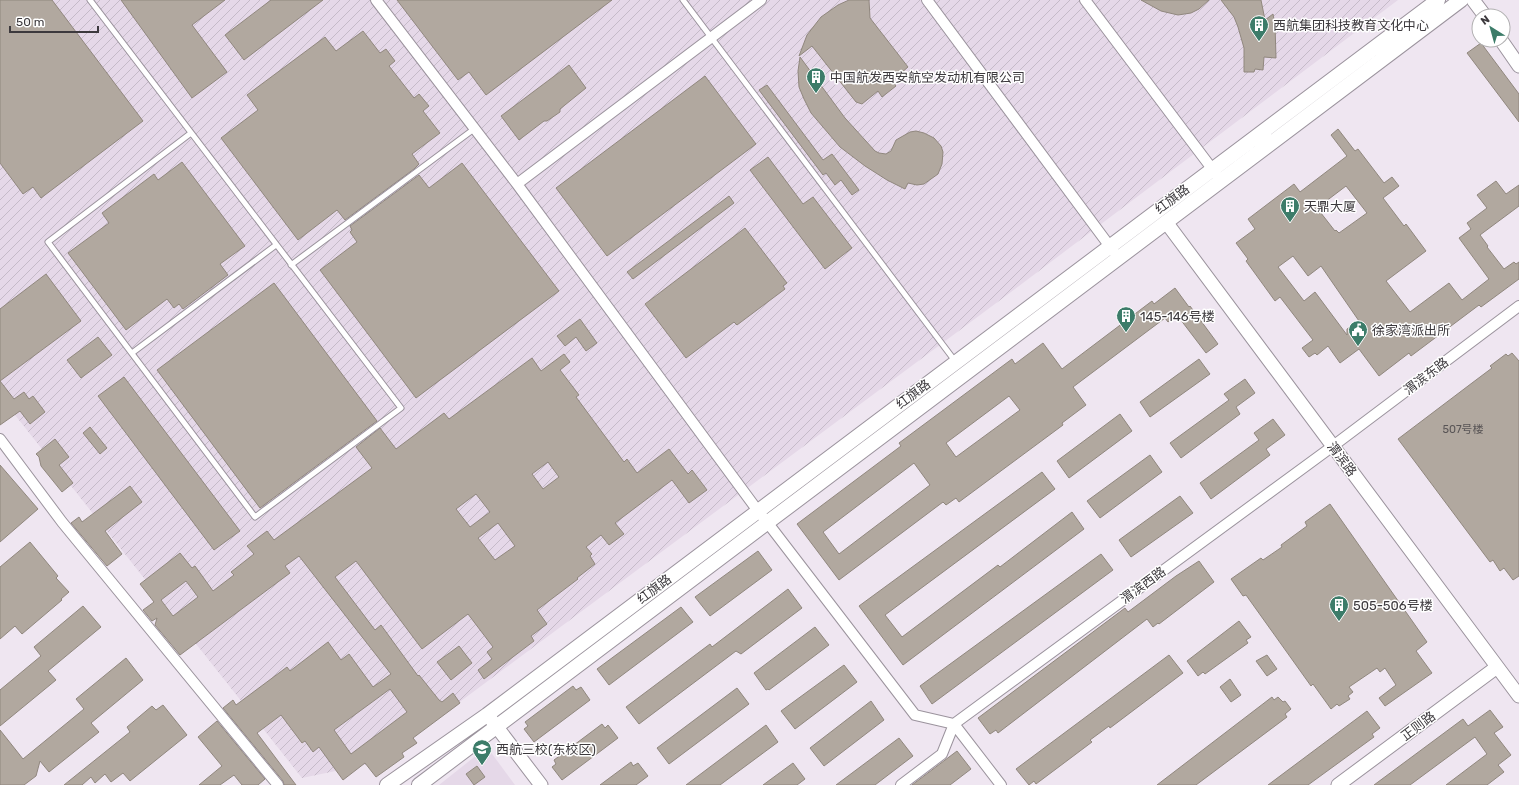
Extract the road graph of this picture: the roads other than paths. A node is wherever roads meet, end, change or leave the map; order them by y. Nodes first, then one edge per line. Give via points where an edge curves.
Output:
1 (90, 0) edge
2 (376, 0) edge
3 (683, 0) edge
4 (761, 0) edge
5 (927, 0) edge
6 (1085, 0) edge
7 (1438, 0) edge
8 (1461, 0) edge
9 (712, 38) junction
10 (1507, 48) edge
11 (1519, 66) edge
12 (474, 128) junction
13 (191, 133) junction
14 (1212, 170) junction
15 (1222, 180) junction
16 (517, 184) junction
17 (1166, 222) junction
18 (276, 245) junction
19 (1110, 246) junction
20 (1119, 258) junction
21 (291, 265) junction
22 (1519, 306) edge
23 (132, 354) junction
24 (956, 362) junction
25 (0, 439) edge
26 (1333, 446) junction
27 (758, 511) junction
28 (767, 522) junction
29 (1497, 667) junction
30 (1519, 696) edge
31 (487, 715) junction
32 (954, 724) junction
33 (496, 726) junction
34 (278, 785) edge
35 (387, 785) edge
36 (419, 785) edge
37 (541, 785) edge
38 (901, 785) edge
39 (1001, 785) edge
40 (1338, 785) edge

1 - 13 lane
2 - 12 street
3 - 9 lane
4 - 9 street
5 - 19 street
6 - 14 street
7 - 14 main road, 红旗路
8 - 15 main road, 红旗路
9 - 16 street
9 - 24 lane
10 - 11 street
12 - 16 street
12 - 21 lane
13 - 18 lane
13 - 23 lane via 48,242
14 - 15 street
14 - 19 main road, 红旗路
15 - 17 main road, 红旗路
16 - 27 street
17 - 20 main road, 红旗路
17 - 26 street, 渭滨路
18 - 21 lane
18 - 23 lane
19 - 20 street
19 - 24 main road, 红旗路
20 - 28 main road, 红旗路
21 - 23 lane via 400,408 255,517
22 - 26 street, 渭滨东路
24 - 27 main road, 红旗路
25 - 34 street via 62,522
26 - 29 street, 渭滨路
26 - 32 street, 渭滨西路
27 - 28 street
27 - 31 main road, 红旗路
28 - 32 street via 915,715
28 - 33 main road, 红旗路
29 - 30 street, 渭滨路
29 - 40 street, 正则路
31 - 33 street
31 - 35 main road, 红旗路
32 - 38 street via 942,754
32 - 39 street
33 - 36 main road, 红旗路
33 - 37 street

